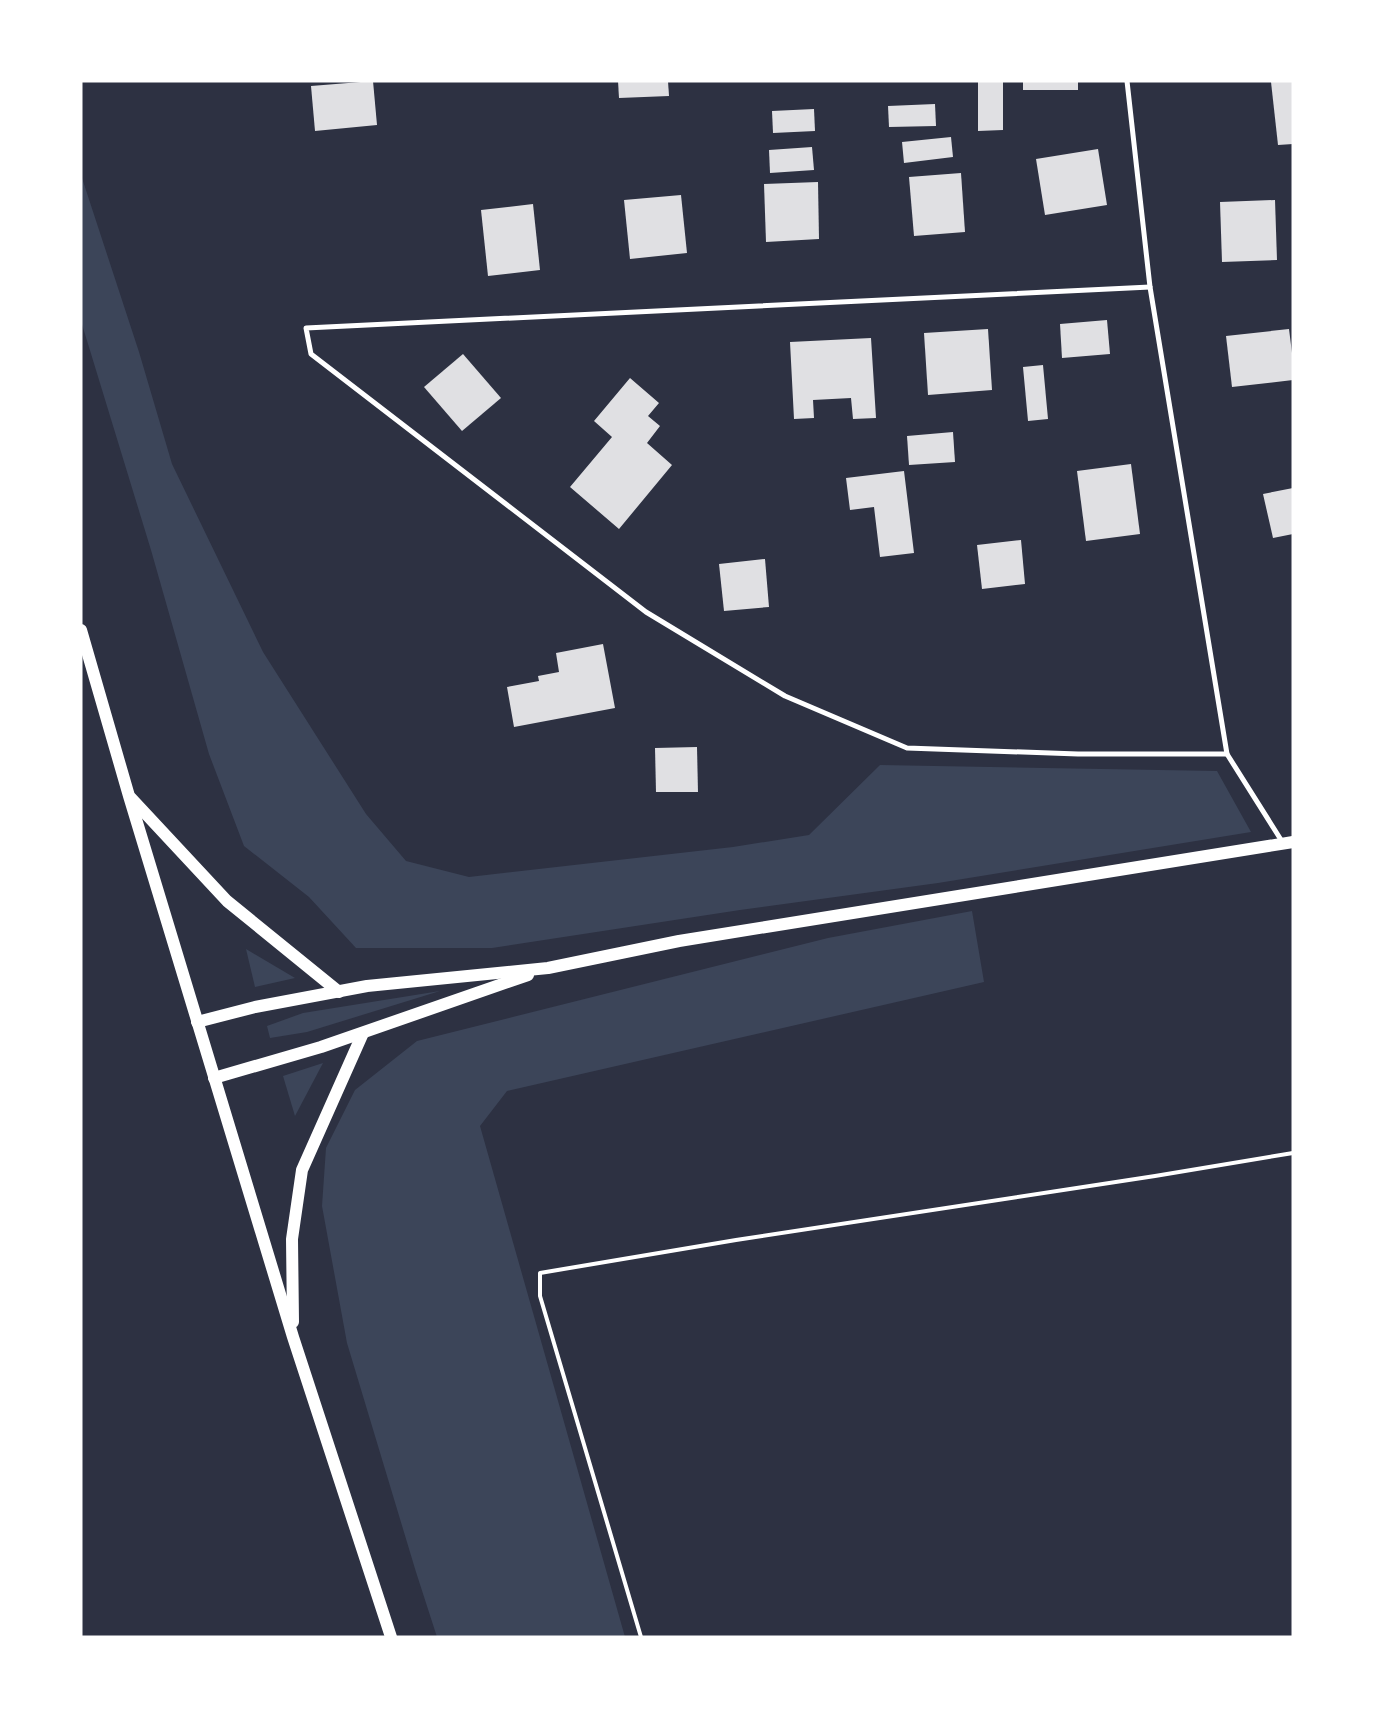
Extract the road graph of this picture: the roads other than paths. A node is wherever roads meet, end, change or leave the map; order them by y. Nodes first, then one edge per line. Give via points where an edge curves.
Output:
1 (1127, 81) edge
2 (1150, 286) junction
3 (81, 630) edge
4 (1227, 754) junction
5 (129, 796) junction
6 (1288, 843) edge
7 (548, 968) junction
8 (339, 992) junction
9 (198, 1022) junction
10 (363, 1033) junction
11 (214, 1078) junction
12 (1293, 1153) edge
13 (293, 1337) junction
14 (392, 1637) edge
15 (641, 1637) edge

1 - 2 street
2 - 4 street
2 - 4 street via 306,328 311,354 521,516 646,612 785,696 907,748 1078,754
3 - 5 main road
4 - 6 street
5 - 8 main road via 227,901
5 - 9 main road
6 - 7 main road via 678,941
7 - 8 main road via 368,986
7 - 10 main road
8 - 9 main road via 255,1007
9 - 11 main road
10 - 11 main road
10 - 13 main road via 302,1170 292,1239
11 - 13 main road
12 - 15 lane via 540,1273 540,1296
13 - 14 main road

